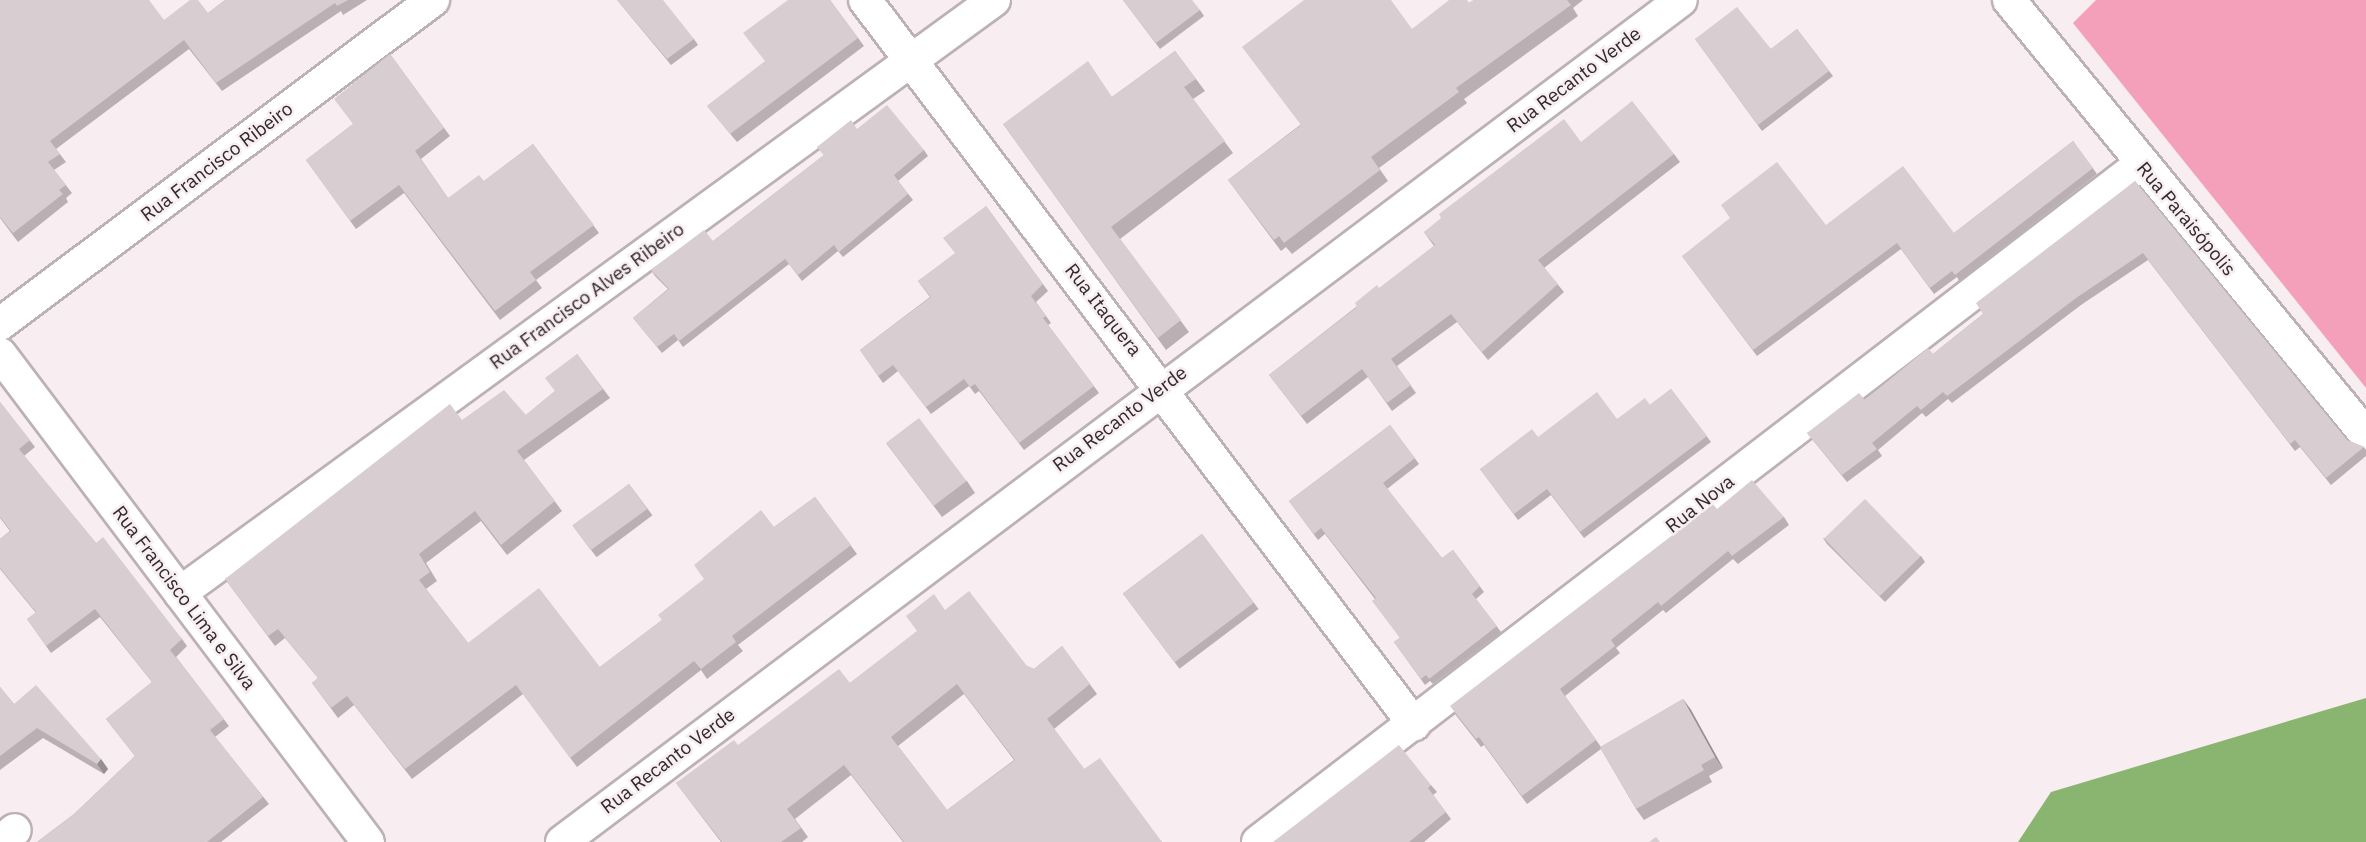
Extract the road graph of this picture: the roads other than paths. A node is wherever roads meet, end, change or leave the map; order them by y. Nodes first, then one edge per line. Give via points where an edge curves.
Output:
1 (433, 0) edge
2 (865, 0) edge
3 (995, 0) edge
4 (1681, 0) edge
5 (2010, 0) edge
6 (911, 62) junction
7 (2141, 164) junction
8 (0, 324) edge
9 (0, 354) edge
10 (1162, 387) junction
11 (2366, 435) edge
12 (180, 593) junction
13 (1414, 724) junction
14 (368, 842) edge
15 (562, 842) edge
16 (1258, 842) edge

1 - 8 street, Rua Francisco Ribeiro
2 - 6 street, Rua Itaquera
3 - 6 street, Rua Francisco Alves Ribeiro
4 - 10 street, Rua Recanto Verde
5 - 7 street, Rua Paraisópolis
6 - 10 street, Rua Itaquera
6 - 12 street, Rua Francisco Alves Ribeiro
7 - 11 street, Rua Paraisópolis
7 - 13 street, Rua Nova
9 - 12 street, Rua Francisco Lima e Silva
10 - 13 street, Rua Itaquera
10 - 15 street, Rua Recanto Verde
12 - 14 street, Rua Francisco Lima e Silva
13 - 16 street, Rua Nova

